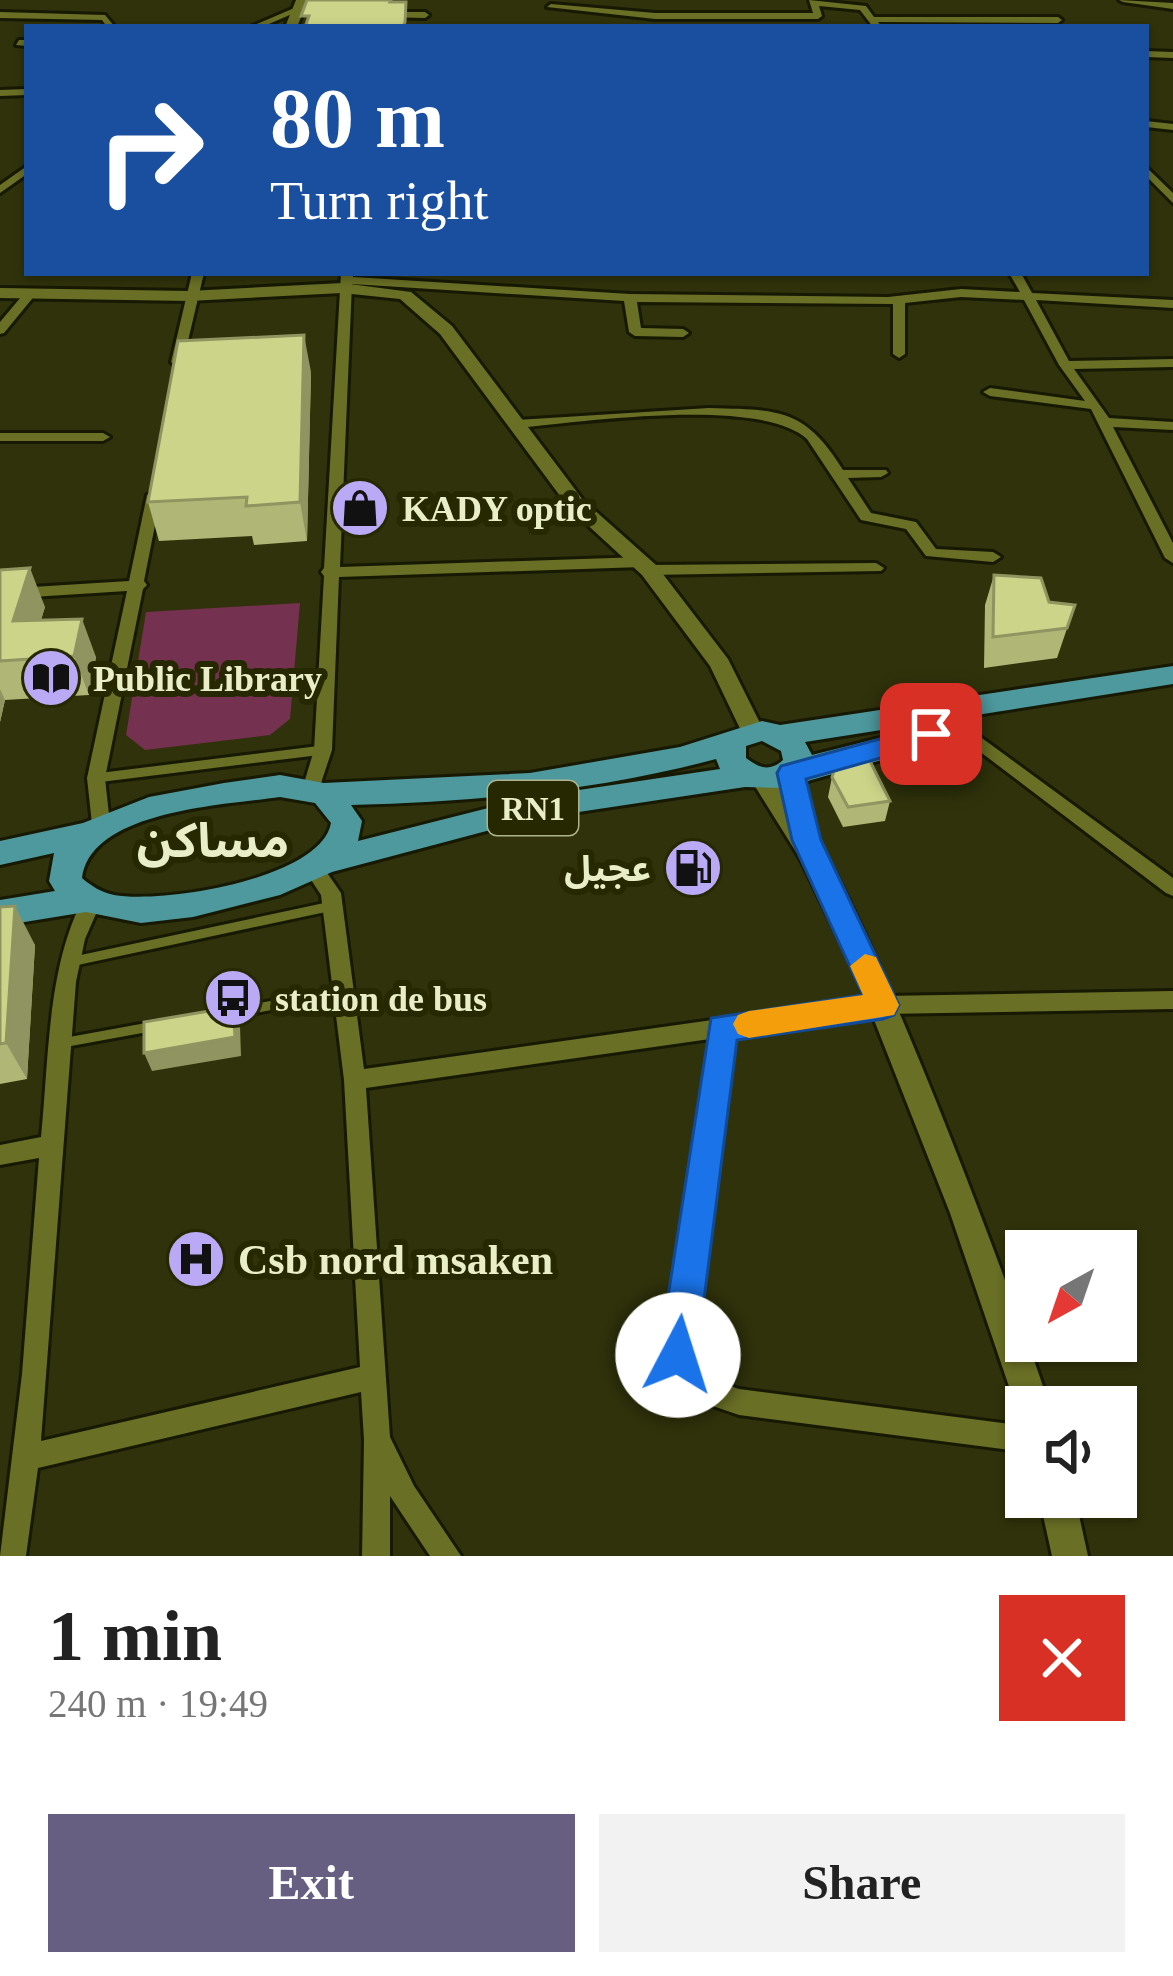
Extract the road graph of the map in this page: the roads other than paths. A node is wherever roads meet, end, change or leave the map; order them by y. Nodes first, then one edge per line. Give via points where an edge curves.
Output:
1 (426, 0) edge
2 (1123, 0) edge
3 (29, 2) edge
4 (814, 2) edge
5 (551, 3) edge
6 (1173, 6) edge
7 (0, 13) edge
8 (295, 13) edge
9 (316, 15) edge
10 (381, 15) edge
11 (425, 15) junction
12 (550, 20) dead end
13 (1058, 20) dead end
14 (877, 23) edge
15 (112, 24) edge
16 (263, 24) edge
17 (423, 24) edge
18 (1149, 173) edge
19 (1173, 200) edge
20 (197, 276) edge
21 (1016, 276) edge
22 (407, 279) edge
23 (345, 280) edge
24 (0, 293) edge
25 (30, 294) junction
26 (1026, 295) junction
27 (189, 296) junction
28 (630, 298) junction
29 (899, 301) junction
30 (1173, 304) edge
31 (0, 329) edge
32 (683, 333) dead end
33 (899, 353) dead end
34 (1173, 363) edge
35 (1065, 365) junction
36 (174, 378) edge
37 (990, 392) dead end
38 (1096, 406) junction
39 (1103, 422) junction
40 (517, 424) junction
41 (1173, 426) edge
42 (0, 437) edge
43 (103, 437) dead end
44 (159, 466) edge
45 (881, 473) dead end
46 (837, 474) junction
47 (993, 557) dead end
48 (1173, 558) edge
49 (646, 566) junction
50 (876, 568) dead end
51 (329, 572) junction
52 (140, 585) junction
53 (0, 594) edge
54 (1173, 675) edge
55 (1173, 690) edge
56 (960, 728) junction
57 (755, 737) junction
58 (323, 750) junction
59 (773, 775) junction
60 (96, 778) junction
61 (318, 792) junction
62 (95, 828) junction
63 (0, 853) edge
64 (319, 866) junction
65 (1173, 888) edge
66 (90, 900) junction
67 (332, 906) junction
68 (0, 913) edge
69 (70, 962) junction
70 (344, 992) junction
71 (1173, 1000) edge
72 (883, 1005) junction
73 (202, 1018) edge
74 (179, 1022) edge
75 (722, 1028) junction
76 (62, 1043) junction
77 (356, 1080) junction
78 (50, 1146) junction
79 (0, 1155) edge
80 (370, 1377) junction
81 (1027, 1386) edge
82 (1005, 1436) edge
83 (377, 1440) junction
84 (29, 1456) junction
85 (1062, 1518) edge
86 (12, 1556) edge
87 (376, 1556) edge
88 (447, 1556) edge
89 (1070, 1556) edge

1 - 11 street
2 - 6 street
3 - 7 street
4 - 5 street via 818,16 655,16
4 - 14 street via 863,8
5 - 12 street
7 - 15 street
8 - 9 street
8 - 16 street
10 - 11 street
11 - 17 street
13 - 14 street
18 - 19 street
20 - 27 street
21 - 26 street
22 - 23 street
22 - 28 street
23 - 27 street
23 - 40 street via 411,300 446,330
23 - 51 street
24 - 25 street
25 - 27 street
25 - 31 street
26 - 29 street via 962,286
26 - 30 street
26 - 35 street
27 - 36 street
28 - 29 street
28 - 32 street via 635,332
29 - 33 street
34 - 35 street
35 - 38 street
37 - 38 street
38 - 39 street
39 - 41 street
39 - 48 street
40 - 46 street via 697,412 781,419 802,427
40 - 49 street via 576,504
42 - 43 street
44 - 52 street
45 - 46 street
46 - 47 street via 866,517 910,525 931,553
49 - 50 street
49 - 51 street
49 - 57 street via 720,664
51 - 58 street
52 - 53 street
52 - 60 street
54 - 57 main road, RN1
55 - 56 main road, RN1
56 - 59 main road, RN1
56 - 65 street
57 - 59 main road via 795,748
57 - 59 main road via 732,764
57 - 61 main road, RN1 via 563,784
58 - 60 lane
58 - 61 street
59 - 64 main road, RN1 via 520,811
59 - 72 street
60 - 62 street
61 - 62 main road, RN1 via 280,786 143,809
61 - 64 main road via 347,821 346,837
62 - 63 main road, RN1
62 - 66 main road via 64,870 72,889
64 - 66 main road, RN1 via 289,880 153,909
64 - 67 street
66 - 68 main road, RN1
66 - 69 street
67 - 69 lane
67 - 70 street
69 - 76 street
70 - 73 lane
70 - 77 street
71 - 72 street
72 - 75 street
72 - 81 street
74 - 76 lane
75 - 77 street
75 - 82 street via 677,1334 684,1370 739,1402
76 - 78 street
77 - 80 street
78 - 79 street
78 - 84 street
80 - 83 street
80 - 84 street
83 - 87 street
83 - 88 street
84 - 86 street
85 - 89 street

